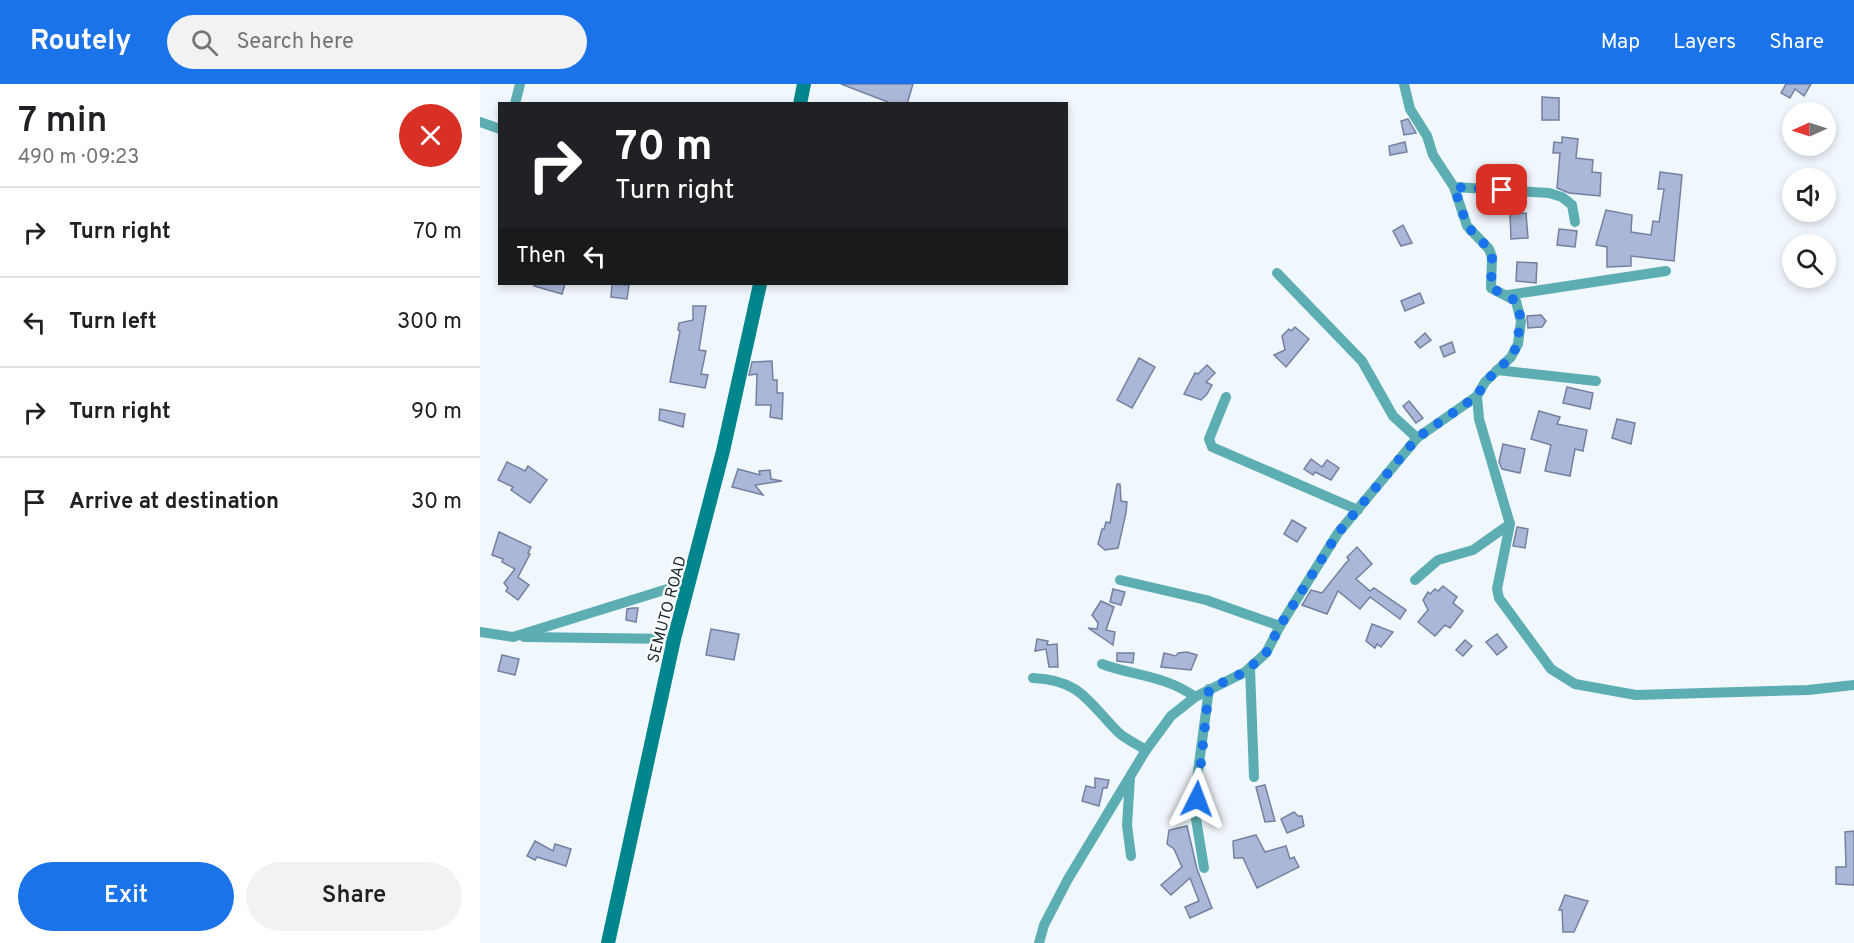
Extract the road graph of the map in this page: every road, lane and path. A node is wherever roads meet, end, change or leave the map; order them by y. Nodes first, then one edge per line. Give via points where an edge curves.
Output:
1 (520, 84) edge
2 (804, 84) edge
3 (1404, 84) edge
4 (516, 102) edge
5 (800, 102) edge
6 (480, 122) edge
7 (498, 128) edge
8 (1454, 187) junction
9 (1575, 222) dead end
10 (1666, 271) dead end
11 (1277, 273) dead end
12 (760, 285) edge
13 (1508, 295) junction
14 (1497, 370) junction
15 (1596, 381) dead end
16 (1477, 396) junction
17 (1226, 397) dead end
18 (1417, 438) junction
19 (1358, 510) junction
20 (1510, 524) junction
21 (1120, 580) dead end
22 (1415, 580) dead end
23 (690, 582) junction
24 (1280, 626) junction
25 (480, 632) edge
26 (513, 637) junction
27 (674, 639) junction
28 (1102, 664) dead end
29 (1250, 668) junction
30 (1033, 678) dead end
31 (1854, 685) edge
32 (1209, 689) junction
33 (1195, 697) junction
34 (1146, 750) junction
35 (1130, 776) junction
36 (1254, 777) dead end
37 (1131, 856) dead end
38 (1204, 868) dead end
39 (608, 943) edge
40 (1039, 943) edge

1 - 4 street
2 - 5 main road
3 - 8 street via 1410,109
6 - 7 street
8 - 9 street via 1549,193 1572,205
8 - 13 street via 1467,226 1492,257 1491,288
10 - 13 street
11 - 18 street via 1362,361 1393,416
12 - 23 main road, SEMUTO ROAD
13 - 14 street via 1516,301 1521,321 1518,344
14 - 15 street
14 - 16 street
16 - 18 street
16 - 20 street via 1479,419
17 - 19 street via 1209,439 1212,447
18 - 19 street
19 - 24 street via 1338,533
20 - 22 street via 1473,550 1438,560
20 - 31 street via 1497,589 1499,598 1551,669 1575,684 1636,695
21 - 24 street via 1206,600
23 - 26 street
23 - 27 main road, SEMUTO ROAD
24 - 29 street via 1266,653
25 - 26 street
26 - 27 street
27 - 39 main road, SEMUTO ROAD
28 - 33 street via 1125,673 1147,674
29 - 32 street
29 - 36 street
30 - 34 street via 1053,679 1078,689 1119,733
32 - 33 street
32 - 38 street via 1196,819
33 - 34 street via 1171,716
34 - 35 street
35 - 37 street via 1127,825
35 - 40 street via 1068,879

